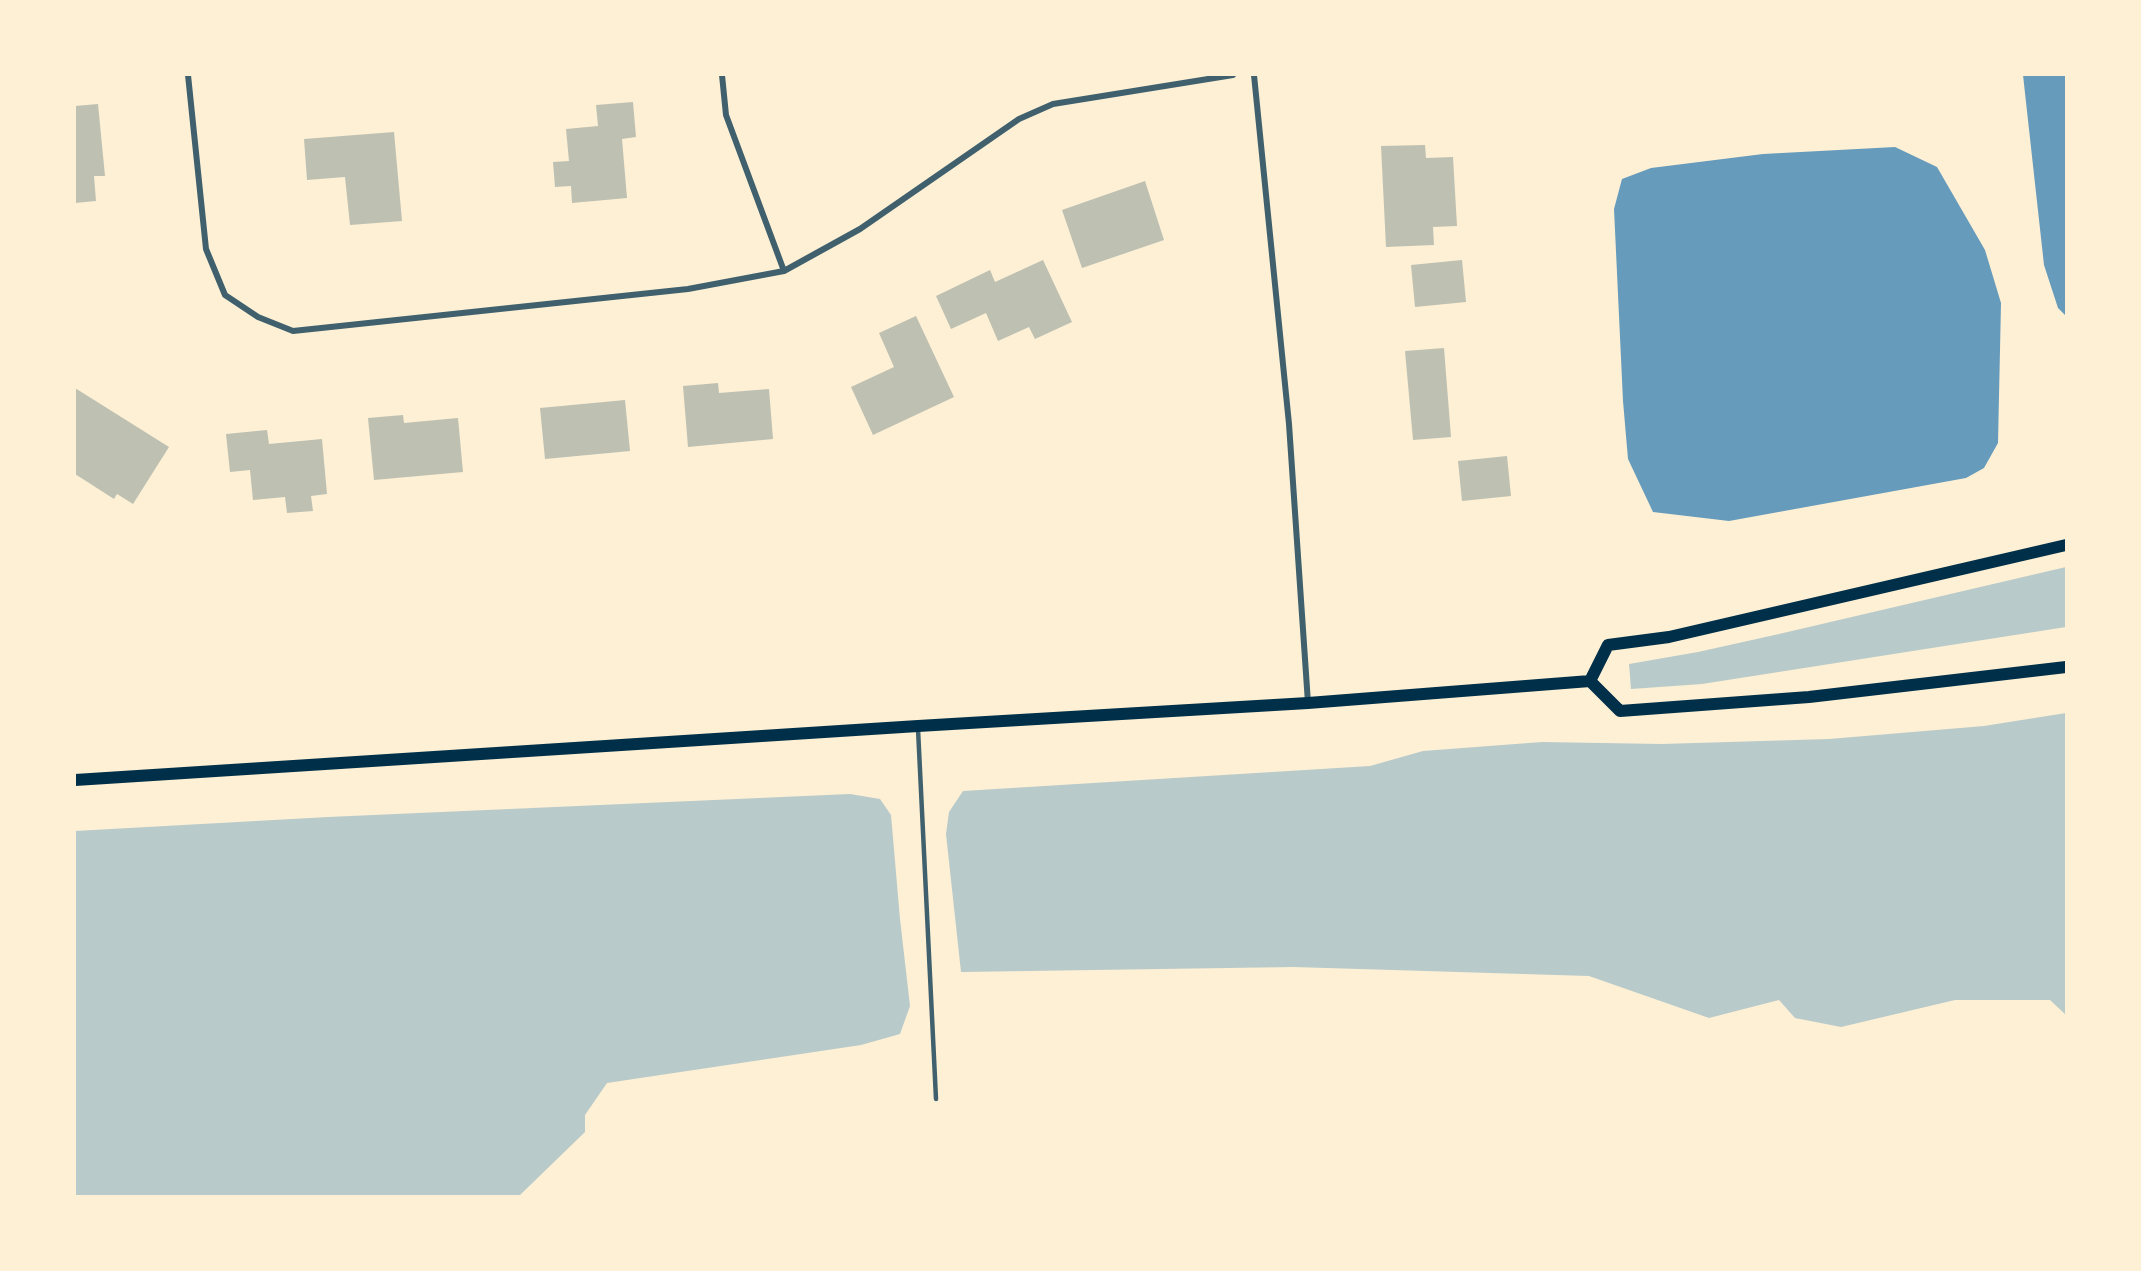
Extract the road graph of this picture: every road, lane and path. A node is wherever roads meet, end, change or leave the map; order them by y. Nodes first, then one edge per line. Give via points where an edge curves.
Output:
1 (188, 75) edge
2 (722, 75) edge
3 (1233, 75) edge
4 (1254, 75) edge
5 (784, 271) junction
6 (2066, 545) edge
7 (2066, 668) edge
8 (1590, 681) junction
9 (1308, 703) junction
10 (918, 726) junction
11 (75, 780) edge
12 (936, 1099) dead end

1 - 5 street via 206,249 213,268 225,295 258,317 293,331 688,289
2 - 5 street via 726,115
3 - 5 street via 1053,104 1018,119 860,229
4 - 9 street via 1289,424
6 - 8 main road via 1669,637 1608,645
7 - 8 main road via 1809,697 1620,711
8 - 9 main road
9 - 10 main road
10 - 11 main road
10 - 12 lane

